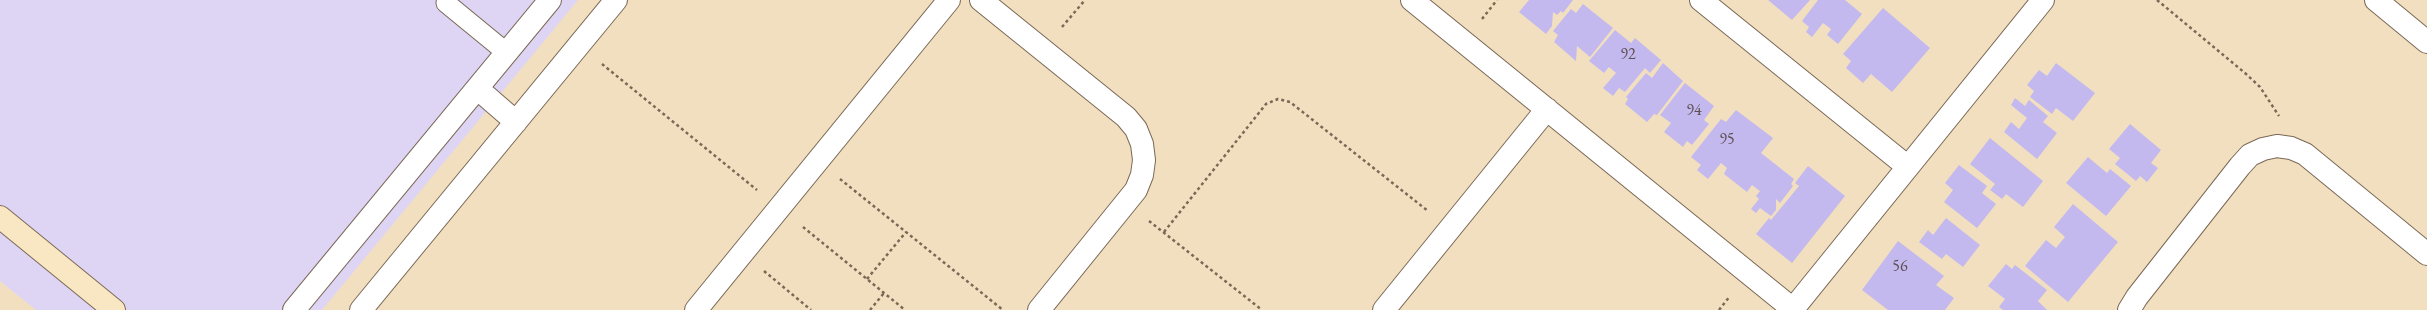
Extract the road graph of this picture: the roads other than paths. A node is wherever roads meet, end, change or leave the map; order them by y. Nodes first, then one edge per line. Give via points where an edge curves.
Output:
1 (550, 0) edge
2 (616, 0) edge
3 (949, 0) edge
4 (981, 0) edge
5 (1412, 0) edge
6 (1701, 0) edge
7 (2043, 0) edge
8 (2376, 0) edge
9 (446, 3) dead end
10 (2427, 42) edge
11 (506, 53) junction
12 (478, 89) junction
13 (1547, 109) junction
14 (516, 122) junction
15 (1908, 168) junction
16 (0, 217) edge
17 (2427, 254) edge
18 (1794, 309) edge
19 (114, 310) edge
20 (294, 310) edge
21 (361, 310) edge
22 (696, 310) edge
23 (1039, 310) edge
24 (1384, 310) edge
25 (2129, 310) edge

1 - 11 street
2 - 14 street
3 - 22 street
4 - 23 street via 1126,117 1136,129 1142,144 1144,160 1136,190
5 - 13 street
6 - 15 street
7 - 15 street
8 - 10 street
9 - 11 lane
11 - 12 street
12 - 14 street
12 - 20 street
13 - 18 street
13 - 24 street
14 - 21 street
15 - 18 street
16 - 19 street
17 - 25 street via 2305,154 2277,146 2263,149 2250,156 2240,166

